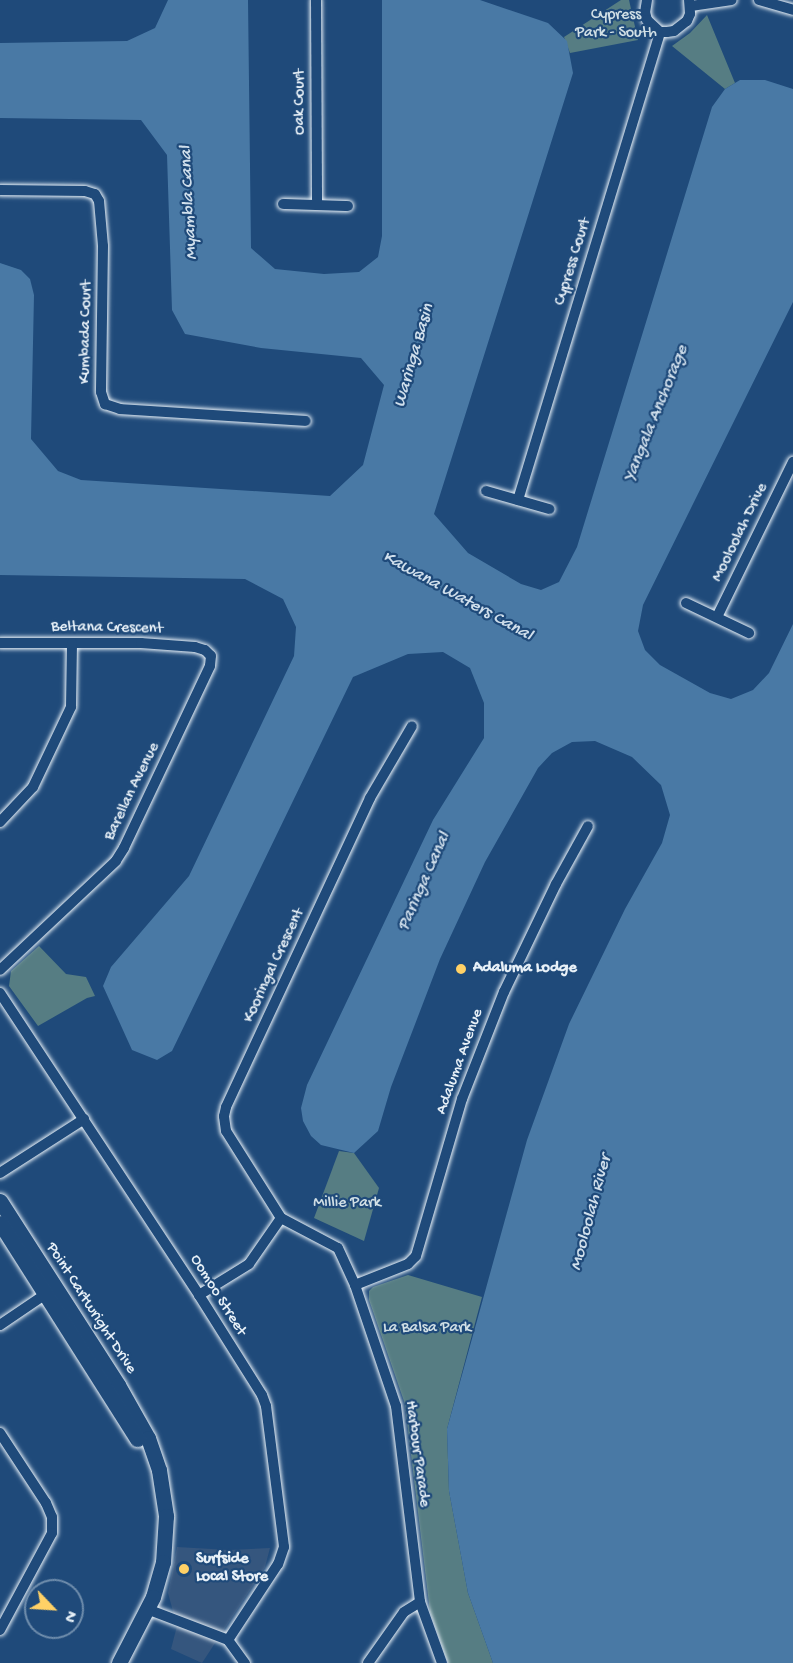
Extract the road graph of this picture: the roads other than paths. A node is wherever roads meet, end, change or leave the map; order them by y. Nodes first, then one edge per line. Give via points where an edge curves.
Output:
1 (316, 0) edge
2 (647, 0) edge
3 (732, 0) edge
4 (759, 0) edge
5 (690, 3) edge
6 (793, 10) edge
7 (660, 32) junction
8 (0, 190) edge
9 (283, 204) dead end
10 (317, 204) junction
11 (348, 206) dead end
12 (306, 421) dead end
13 (793, 462) edge
14 (486, 490) dead end
15 (518, 500) junction
16 (549, 509) dead end
17 (686, 603) dead end
18 (717, 617) junction
19 (749, 633) dead end
20 (0, 643) edge
21 (72, 643) junction
22 (212, 656) joint
23 (412, 726) dead end
24 (0, 822) edge
25 (588, 826) dead end
26 (0, 970) edge
27 (0, 993) edge
28 (84, 1119) junction
29 (0, 1173) edge
30 (0, 1201) edge
31 (281, 1218) junction
32 (0, 1223) edge
33 (355, 1285) junction
34 (50, 1290) junction
35 (200, 1296) junction
36 (0, 1325) edge
37 (0, 1433) edge
38 (420, 1602) junction
39 (147, 1609) junction
40 (0, 1630) edge
41 (228, 1640) junction
42 (119, 1663) edge
43 (245, 1663) edge
44 (368, 1663) edge
45 (442, 1663) edge

1 - 10 street, Oak Court
2 - 7 street via 648,20
3 - 5 street
4 - 6 street
5 - 7 street via 682,27
7 - 15 street, Cypress Court
8 - 12 street, Kumbada Court via 85,191 95,194 99,201 103,246 101,392 105,404 120,409
9 - 10 street
10 - 11 street
13 - 18 street, Mooloolah Drive
14 - 15 street
15 - 16 street
17 - 18 street
18 - 19 street
20 - 21 street, Beltana Crescent
21 - 22 street, Beltana Crescent via 195,647
21 - 24 street via 70,707 33,787
22 - 26 street, Barellan Avenue via 116,861
23 - 31 street, Kooringal Crescent via 370,798 226,1107 226,1131
25 - 33 street, Adaluma Avenue via 504,992 462,1100 416,1256 408,1264
27 - 28 street, Oomoo Street
28 - 29 street
28 - 35 street, Oomoo Street
30 - 34 main road, Point Cartwright Drive
31 - 33 street, Harbour Parade via 338,1248
31 - 35 street via 249,1264
32 - 34 main road, Point Cartwright Drive
33 - 38 street, Harbour Parade via 396,1406
34 - 36 street
34 - 39 main road, Point Cartwright Drive via 118,1385 159,1470 166,1516 162,1568
35 - 41 street, Oomoo Street via 266,1406 283,1539 278,1564
37 - 40 street via 46,1503 52,1517 52,1533
38 - 44 street via 404,1612
38 - 45 street, Harbour Parade
39 - 41 street
39 - 42 main road, Point Cartwright Drive
41 - 43 street

